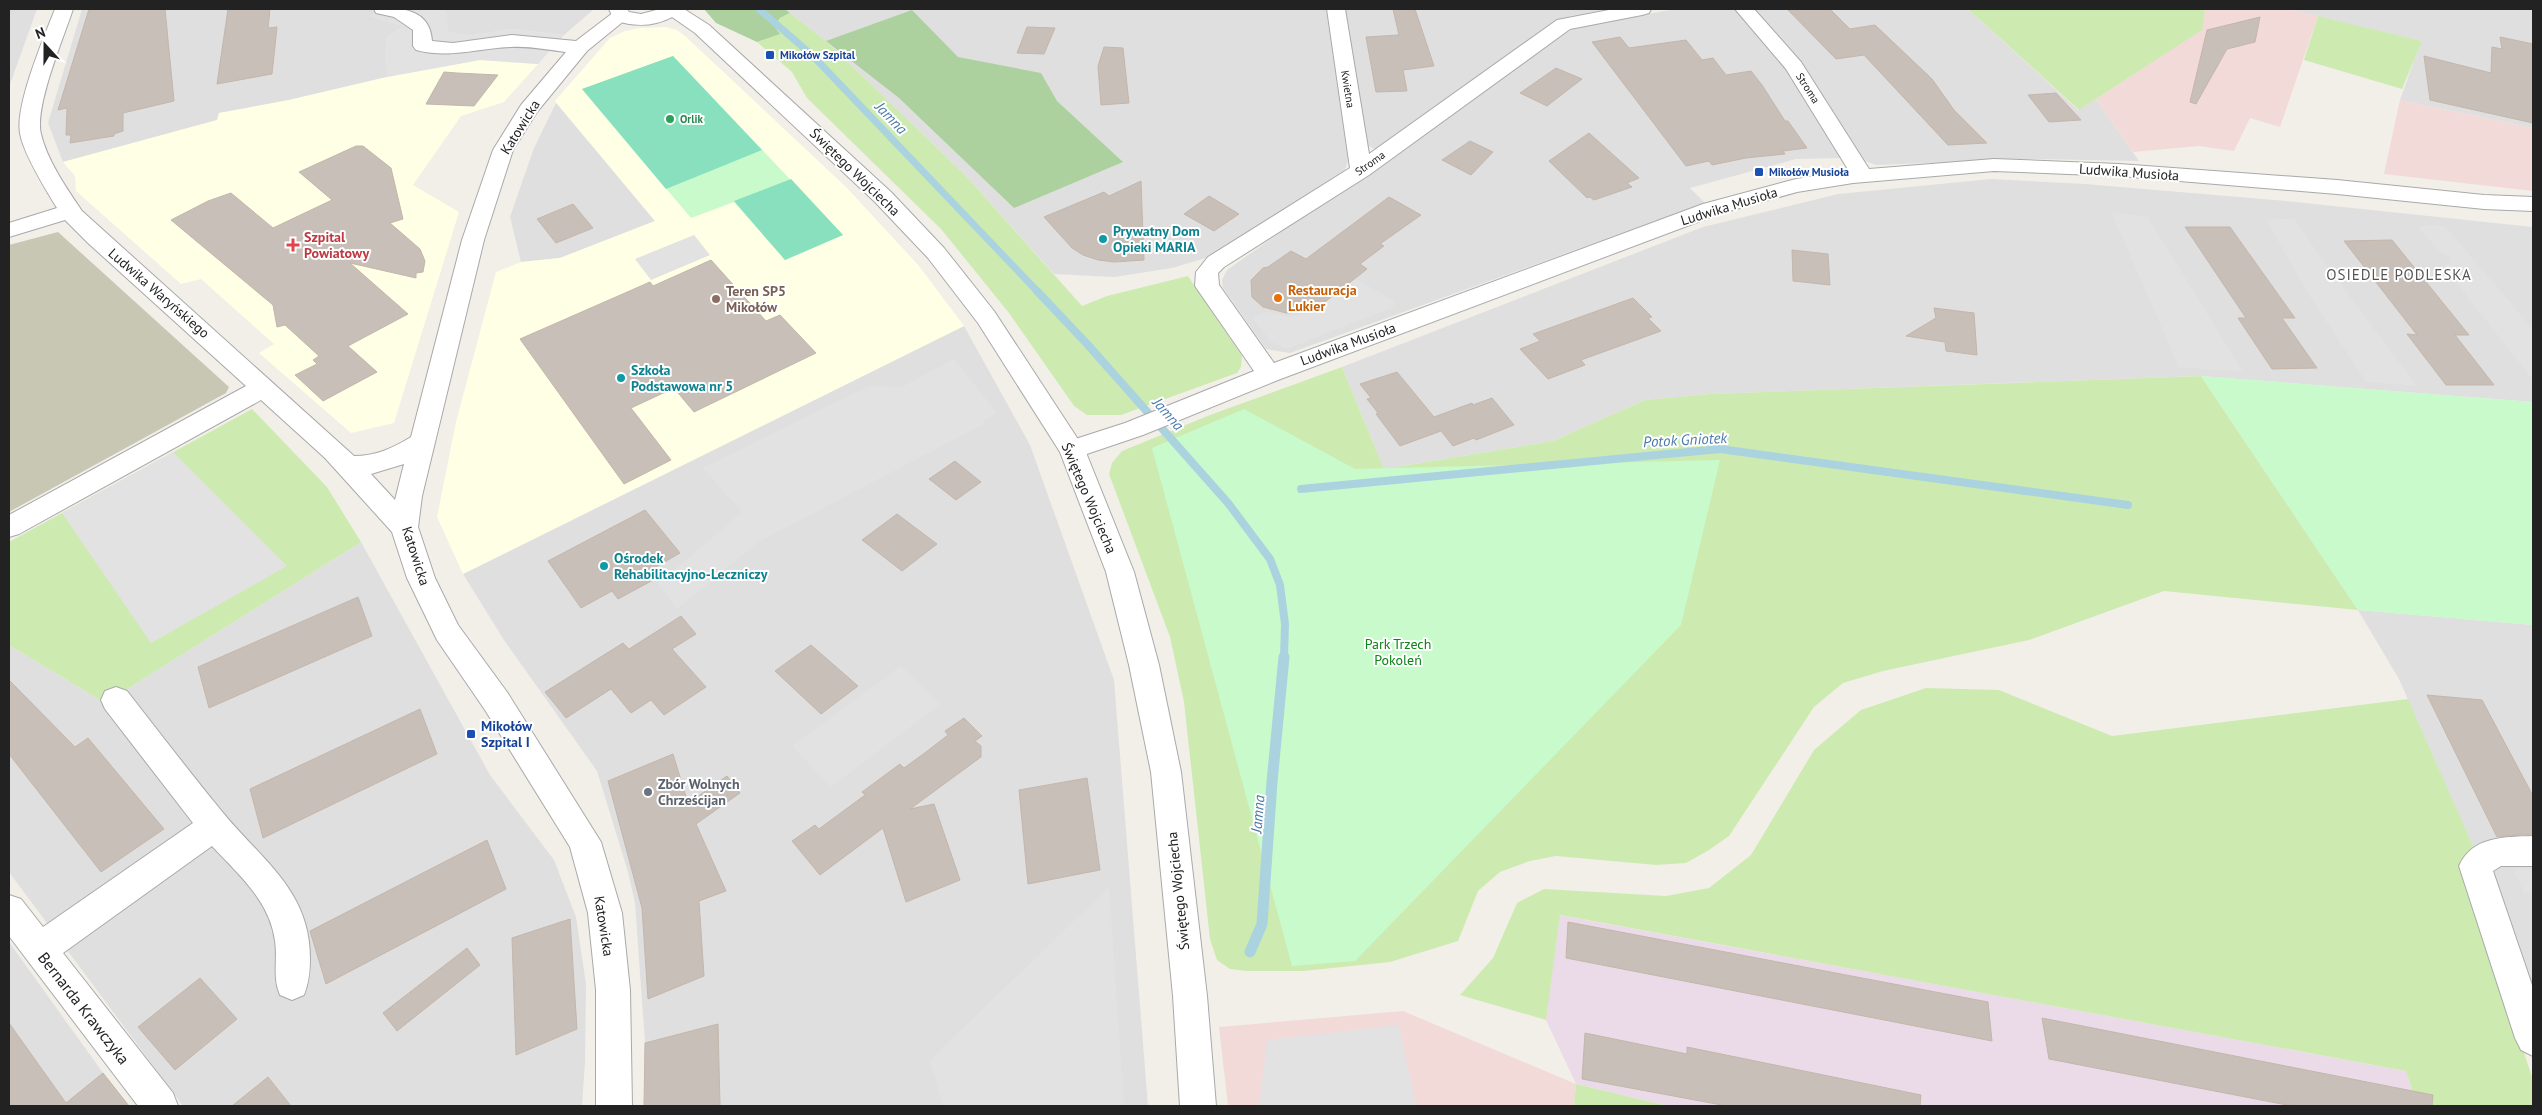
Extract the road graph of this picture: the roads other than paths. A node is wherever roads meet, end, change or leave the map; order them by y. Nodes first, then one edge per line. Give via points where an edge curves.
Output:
1 (64, 9) edge
2 (383, 9) edge
3 (672, 9) edge
4 (1336, 9) edge
5 (1642, 9) edge
6 (1744, 9) edge
7 (620, 12) edge
8 (580, 47) junction
9 (1360, 170) junction
10 (1862, 175) junction
11 (2484, 202) junction
12 (2533, 204) edge
13 (70, 211) junction
14 (2533, 214) edge
15 (9, 230) edge
16 (1269, 374) junction
17 (264, 387) junction
18 (422, 442) junction
19 (1072, 450) junction
20 (348, 465) junction
21 (415, 470) junction
22 (368, 487) junction
23 (9, 527) edge
24 (404, 527) junction
25 (116, 700) dead end
26 (214, 826) junction
27 (2533, 851) edge
28 (9, 910) edge
29 (39, 950) junction
30 (292, 983) dead end
31 (2533, 1038) edge
32 (160, 1106) edge
33 (614, 1106) edge
34 (1198, 1106) edge

1 - 13 street, Ludwika Waryńskiego via 29,121 38,156
2 - 8 street via 400,12 422,28 423,46 453,49 512,41
3 - 7 street via 651,18 630,19
3 - 19 street, Świętego Wojciecha via 702,29 741,64 883,198 936,253 986,317
4 - 9 street, Kwietna
5 - 9 street, Stroma via 1564,24
6 - 10 street, Stroma via 1794,66
7 - 8 street, Katowicka
8 - 18 street, Katowicka via 528,109 503,150 473,240
9 - 16 street, Stroma via 1216,262 1207,272 1207,286
10 - 11 street, Ludwika Musioła via 2004,165 2262,181
10 - 16 street, Ludwika Musioła via 1796,186 1711,209
11 - 12 street, Ludwika Musioła
11 - 14 street, Ludwika Musioła
13 - 15 street
13 - 17 street, Ludwika Waryńskiego via 96,238
16 - 19 street, Ludwika Musioła via 1134,429
17 - 20 street, Ludwika Waryńskiego
17 - 23 street
18 - 20 street via 396,458 370,466
18 - 21 street, Katowicka
19 - 34 street, Świętego Wojciecha via 1120,572 1162,754 1190,996
20 - 22 street, Ludwika Waryńskiego
21 - 22 street via 393,482
21 - 24 street, Katowicka
22 - 24 street, Ludwika Waryńskiego
24 - 33 street, Katowicka via 421,578 448,632 496,701 585,842 605,913 613,990
25 - 26 street
26 - 29 street
26 - 30 street via 279,902 292,939
27 - 31 street via 2492,853 2482,857 2475,866
28 - 29 street, Bernarda Krawczyka
29 - 32 street, Bernarda Krawczyka

